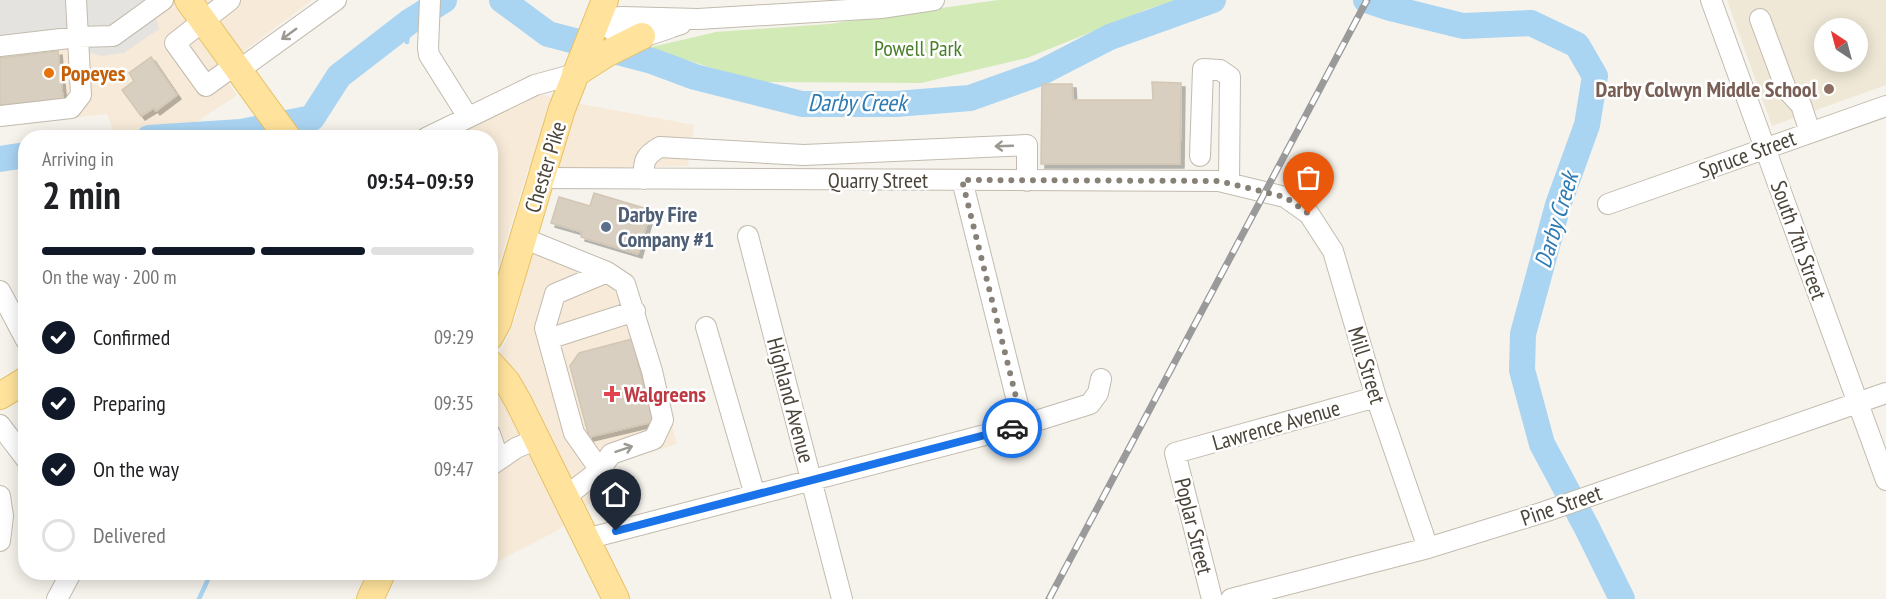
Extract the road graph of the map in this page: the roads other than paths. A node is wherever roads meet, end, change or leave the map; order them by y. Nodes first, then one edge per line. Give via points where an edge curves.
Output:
1 (76, 0) edge
2 (163, 0) edge
3 (188, 0) edge
4 (230, 0) edge
5 (336, 0) edge
6 (430, 0) edge
7 (934, 0) edge
8 (1711, 0) edge
9 (812, 6) edge
10 (735, 8) edge
11 (598, 18) edge
12 (698, 19) junction
13 (1760, 20) dead end
14 (203, 21) junction
15 (78, 37) junction
16 (633, 41) junction
17 (0, 46) edge
18 (237, 67) junction
19 (575, 74) junction
20 (1886, 106) edge
21 (0, 116) edge
22 (468, 117) junction
23 (282, 130) edge
24 (443, 130) edge
25 (1810, 132) junction
26 (1765, 147) junction
27 (804, 155) junction
28 (1200, 156) dead end
29 (541, 178) junction
30 (644, 179) junction
31 (805, 180) junction
32 (962, 180) junction
33 (1027, 181) junction
34 (1229, 183) junction
35 (1285, 197) joint
36 (1608, 204) dead end
37 (748, 236) dead end
38 (523, 238) junction
39 (607, 273) junction
40 (0, 291) edge
41 (634, 311) junction
42 (498, 322) edge
43 (18, 325) edge
44 (706, 327) dead end
45 (548, 339) junction
46 (498, 373) edge
47 (1101, 380) dead end
48 (18, 385) edge
49 (1886, 393) edge
50 (0, 396) edge
51 (1376, 398) junction
52 (1858, 404) junction
53 (0, 425) edge
54 (1023, 425) junction
55 (537, 439) junction
56 (18, 449) edge
57 (1176, 453) joint
58 (498, 461) edge
59 (600, 470) junction
60 (812, 480) junction
61 (1886, 480) edge
62 (755, 495) junction
63 (0, 496) edge
64 (565, 497) junction
65 (586, 539) junction
66 (0, 541) edge
67 (1428, 548) junction
68 (67, 580) edge
69 (379, 580) edge
70 (57, 599) edge
71 (370, 599) edge
72 (616, 599) edge
73 (843, 599) edge
74 (1212, 599) edge
75 (1231, 599) edge

1 - 15 street
2 - 15 street via 113,36
3 - 14 main road
4 - 14 street
5 -> 18 street
6 - 22 street via 428,48
7 - 9 street via 881,8
8 - 26 street, South 7th Street
9 - 10 street
10 - 12 street
11 - 12 street
11 - 16 street
11 - 19 main road, Chester Pike
12 - 16 street
13 - 25 street via 1786,90 1801,105
14 - 18 main road
14 - 18 street via 175,43 206,86
15 - 17 street
15 - 21 street via 81,95 71,108
16 - 19 main road
18 - 23 main road
19 - 22 street via 535,85
19 - 29 main road, Chester Pike
20 - 25 street, Spruce Street
22 - 24 street
25 - 26 street, Spruce Street
26 - 36 street, Spruce Street
26 - 52 street, South 7th Street
27 - 30 street via 660,147 644,163
27 - 31 street
33 -> 27 street via 1027,145
28 - 34 street via 1203,69 1220,70 1230,77
29 - 30 street, Quarry Street
29 - 38 main road, Chester Pike
30 - 31 street, Quarry Street
31 - 32 street, Quarry Street
32 - 33 street, Quarry Street
32 - 54 street
33 - 34 street, Quarry Street
34 - 35 street, Quarry Street
35 - 51 street, Mill Street via 1309,214 1334,251
37 - 60 street, Highland Avenue
38 - 39 street
38 - 42 main road, Chester Pike
39 - 41 street via 625,284
39 - 45 street via 555,294 545,328
40 - 43 street
41 - 45 street
59 -> 41 street via 611,454 654,439 663,420
44 - 62 street
45 - 59 street via 574,433
46 - 55 main road via 513,392
47 - 54 street via 1090,404
48 - 50 main road
49 - 52 street, Pine Street
51 - 57 street, Lawrence Avenue
51 - 67 street, Mill Street
52 - 61 street, South 7th Street
52 - 67 street, Pine Street
53 - 56 street
54 - 60 street
55 - 58 street
55 - 64 main road
57 - 74 street, Poplar Street
59 - 64 street
60 - 62 street
60 - 73 street, Highland Avenue
62 - 65 street
63 - 66 street
64 - 65 main road
65 - 72 main road
67 - 75 street, Pine Street
68 - 70 street
69 - 71 main road

